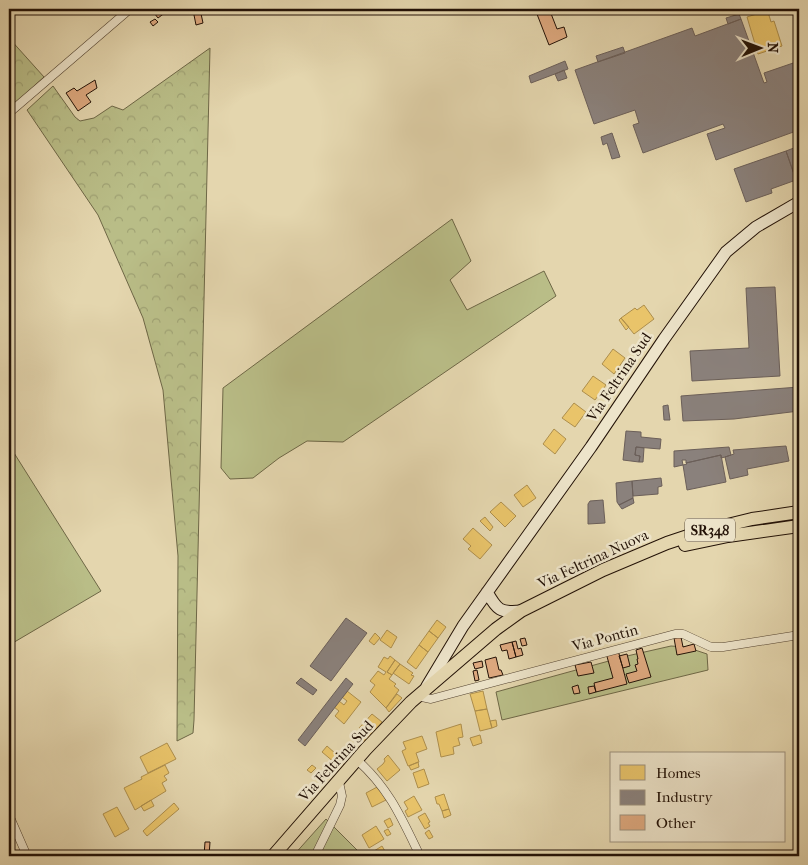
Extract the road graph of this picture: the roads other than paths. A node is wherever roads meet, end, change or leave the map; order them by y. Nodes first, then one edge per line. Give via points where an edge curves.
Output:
1 (130, 9) edge
2 (9, 113) edge
3 (799, 202) edge
4 (799, 512) edge
5 (799, 526) edge
6 (624, 560) junction
7 (487, 592) junction
8 (521, 611) junction
9 (799, 636) edge
10 (421, 693) junction
11 (357, 760) junction
12 (339, 782) junction
13 (9, 815) edge
14 (27, 856) edge
15 (273, 856) edge
16 (315, 856) edge
17 (420, 856) edge

1 - 2 street
3 - 7 main road, Via Feltrina Sud via 756,227 726,252
4 - 6 main road, Via Feltrina Nuova / SR348 via 703,531
5 - 6 main road via 698,542
6 - 8 main road, Via Feltrina Nuova / SR348
7 - 8 main road via 501,611
7 - 10 main road, Via Feltrina Sud
8 - 10 main road, Via Feltrina Nuova / SR348
9 - 10 street, Via Pontin via 711,647 683,634 675,634 432,699
10 - 11 main road, Via Feltrina Sud / SR348
11 - 12 main road, Via Feltrina Sud
11 - 17 street via 385,791
12 - 15 main road, Via Feltrina Sud
12 - 16 street via 340,805
13 - 14 street

